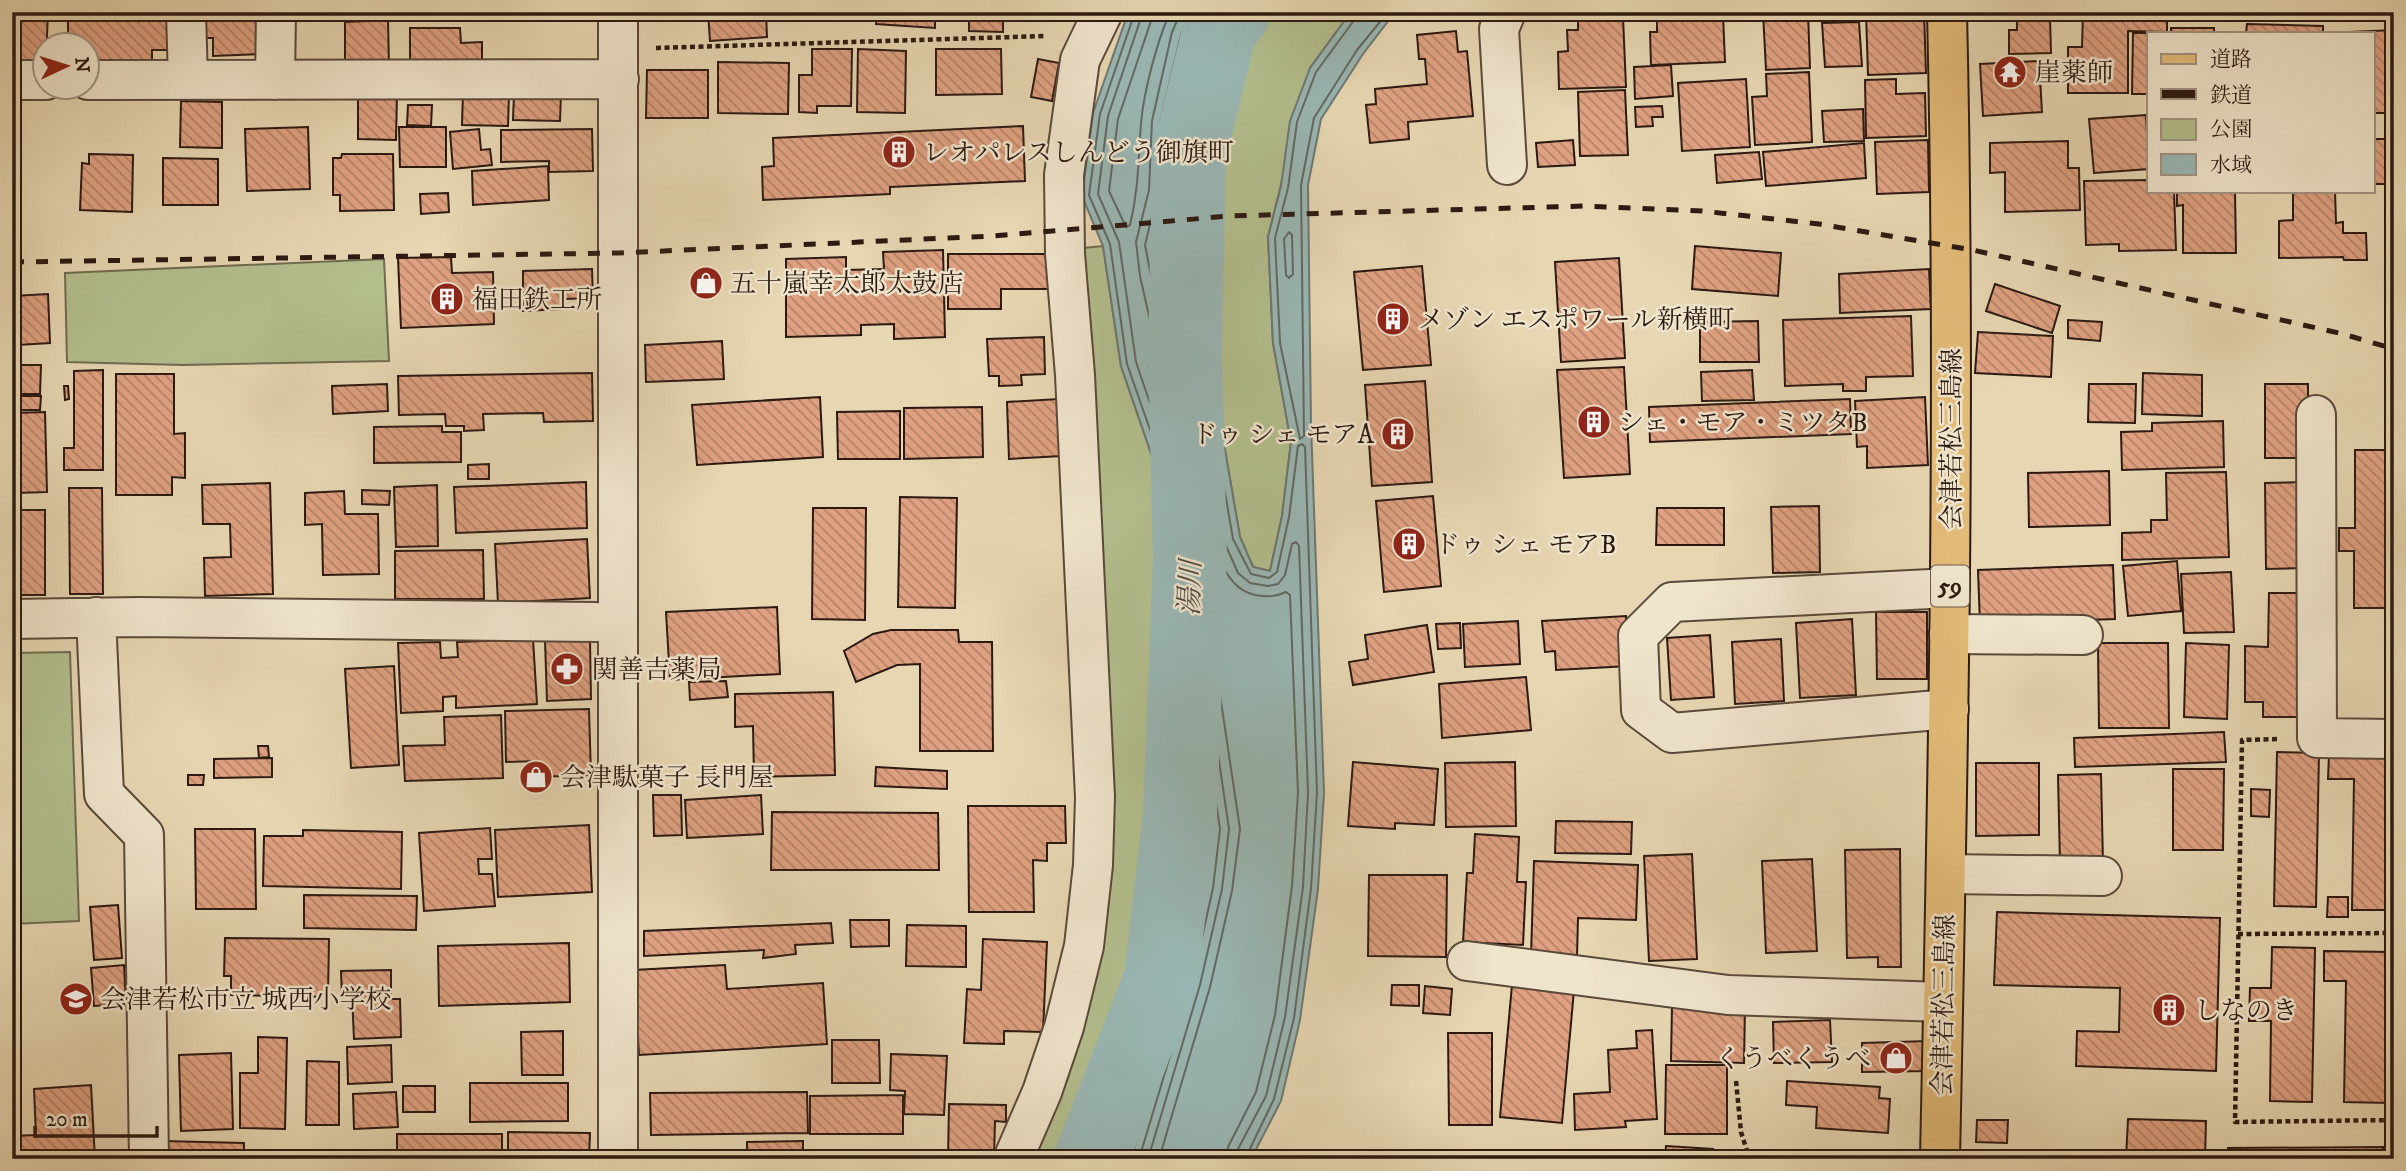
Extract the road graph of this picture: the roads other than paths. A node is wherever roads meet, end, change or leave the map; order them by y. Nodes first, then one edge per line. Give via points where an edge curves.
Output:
1 (186, 12) edge
2 (276, 12) edge
3 (1506, 12) edge
4 (1947, 12) edge
5 (1098, 23) edge
6 (618, 47) edge
7 (12, 80) edge
8 (32, 80) edge
9 (102, 80) edge
10 (188, 80) junction
11 (275, 80) junction
12 (1507, 165) dead end
13 (2316, 415) dead end
14 (1950, 588) junction
15 (96, 617) junction
16 (12, 619) edge
17 (597, 622) dead end
18 (1950, 634) junction
19 (2083, 635) dead end
20 (1949, 709) junction
21 (2394, 739) edge
22 (1946, 874) junction
23 (2102, 876) dead end
24 (1468, 961) dead end
25 (1943, 1002) junction
26 (1922, 1158) edge
27 (149, 1159) edge
28 (618, 1159) edge
29 (1013, 1159) edge

1 - 10 street
2 - 11 street
3 - 12 street via 1499,29
4 - 14 main road, 会津若松三島線 / 59 via 1952,202
5 - 29 street via 1080,60 1064,175 1095,797 1093,865 1084,946 1064,1027
6 - 11 street
6 - 28 street
7 - 8 street
9 - 10 street
10 - 11 street
13 - 21 street via 2317,738
14 - 18 main road, 会津若松三島線 / 59
14 - 20 street via 1672,602 1638,636 1642,710 1672,733
15 - 16 street
15 - 17 street
15 - 27 street via 104,794 144,835
18 - 19 street
18 - 20 main road, 会津若松三島線 / 59
20 - 22 main road, 会津若松三島線 / 59
22 - 23 street
22 - 25 main road, 会津若松三島線 / 59
24 - 25 street via 1728,995
25 - 26 main road, 会津若松三島線 / 59

